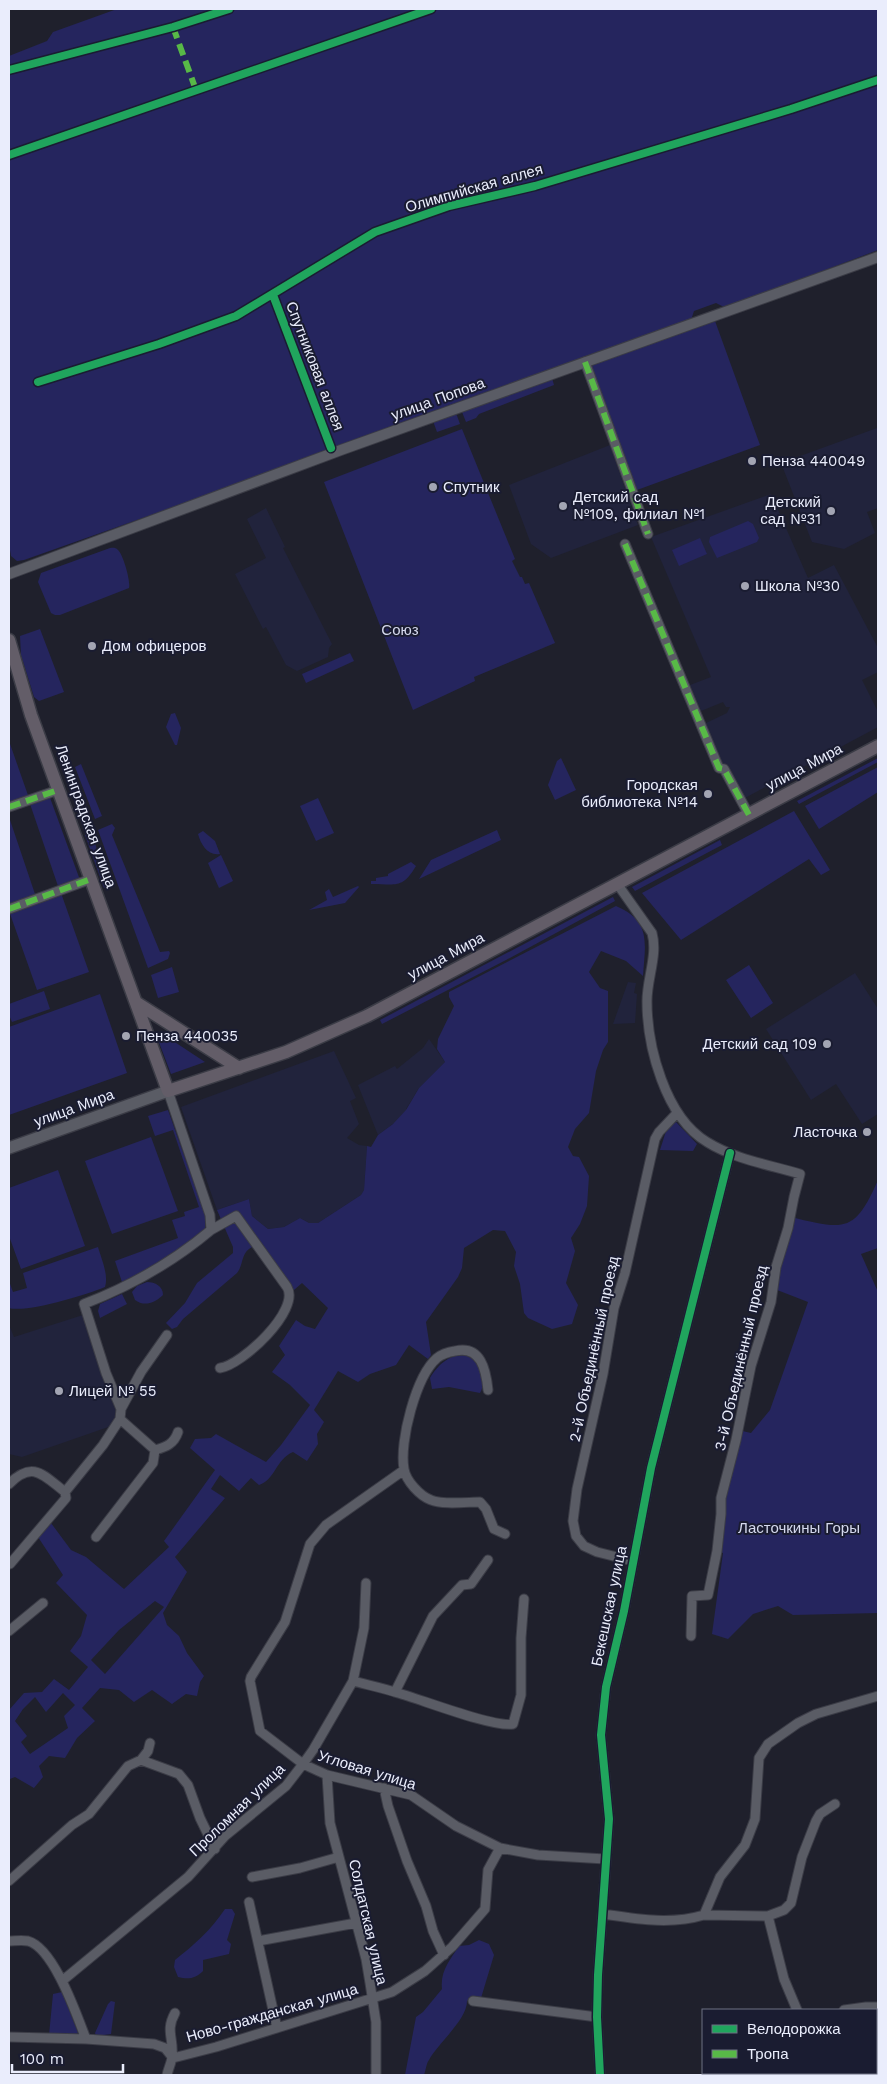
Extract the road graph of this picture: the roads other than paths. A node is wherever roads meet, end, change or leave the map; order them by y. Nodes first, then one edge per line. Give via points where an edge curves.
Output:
1 (878, 257) edge
2 (585, 362) junction
3 (648, 534) dead end
4 (624, 544) dead end
5 (9, 574) edge
6 (9, 640) edge
7 (878, 746) edge
8 (58, 790) junction
9 (9, 807) edge
10 (749, 815) junction
11 (91, 879) junction
12 (618, 885) junction
13 (9, 910) edge
14 (137, 1003) junction
15 (168, 1023) junction
16 (147, 1032) junction
17 (239, 1068) junction
18 (168, 1091) junction
19 (677, 1113) junction
20 (9, 1148) edge
21 (730, 1153) junction
22 (211, 1230) junction
23 (167, 1335) dead end
24 (220, 1368) dead end
25 (488, 1390) dead end
26 (121, 1409) junction
27 (120, 1419) junction
28 (178, 1432) dead end
29 (155, 1450) junction
30 (404, 1470) junction
31 (9, 1484) edge
32 (65, 1492) junction
33 (504, 1534) dead end
34 (96, 1538) dead end
35 (488, 1560) dead end
36 (632, 1561) junction
37 (10, 1564) dead end
38 (366, 1583) dead end
39 (524, 1599) dead end
40 (42, 1603) dead end
41 (9, 1631) edge
42 (691, 1636) dead end
43 (353, 1681) junction
44 (395, 1692) junction
45 (878, 1696) edge
46 (150, 1743) dead end
47 (141, 1760) junction
48 (303, 1764) junction
49 (327, 1775) junction
50 (384, 1788) junction
51 (835, 1804) dead end
52 (500, 1848) junction
53 (215, 1849) junction
54 (339, 1857) junction
55 (605, 1859) junction
56 (252, 1877) dead end
57 (9, 1881) edge
58 (249, 1902) dead end
59 (603, 1914) junction
60 (704, 1915) junction
61 (768, 1916) junction
62 (356, 1923) junction
63 (9, 1941) edge
64 (258, 1941) junction
65 (444, 1955) junction
66 (62, 1981) junction
67 (372, 1998) junction
68 (473, 2001) dead end
69 (878, 2008) edge
70 (797, 2009) edge
71 (851, 2009) edge
72 (175, 2013) dead end
73 (597, 2017) junction
74 (277, 2028) junction
75 (9, 2037) edge
76 (86, 2039) junction
77 (172, 2058) junction
78 (167, 2075) edge
79 (376, 2075) edge
80 (600, 2075) edge

1 - 2 street, улица Попова
2 - 3 street
2 - 5 street, улица Попова
4 - 10 street via 719,768 724,769
6 - 8 main road, Ленинградская улица
7 - 10 main road, улица Мира
8 - 9 street
8 - 11 main road, Ленинградская улица
10 - 12 main road, улица Мира
11 - 13 street
11 - 14 main road, Ленинградская улица
12 - 17 main road, улица Мира via 367,1016 286,1052
12 - 19 street via 655,942 647,999 649,1035 657,1065
14 - 15 main road
14 - 16 main road, Ленинградская улица
15 - 16 main road via 152,1020 147,1024
15 - 17 main road
16 - 18 main road, Ленинградская улица
17 - 18 main road, улица Мира
18 - 20 main road, улица Мира
18 - 22 street via 210,1215
19 - 21 street via 707,1142
19 - 36 street, 2-й Объединённый проезд via 655,1139 614,1308 574,1517 575,1532 584,1546
21 - 36 street, Бекешская улица via 651,1468
21 - 42 street, 3-й Объединённый проезд via 800,1174 721,1498 717,1551 708,1595 692,1596
22 - 24 street via 236,1216 290,1293 285,1310 266,1336 236,1362
22 - 26 street via 189,1249 122,1290 84,1304
23 - 26 street via 141,1372
25 - 30 street via 485,1369 474,1353 463,1349 437,1358 413,1402 404,1441
26 - 27 street
27 - 29 street
27 - 32 street
28 - 29 street via 175,1440
29 - 34 street via 153,1463
30 - 33 street via 408,1480 433,1501 480,1502 494,1530
30 - 48 street, Проломная улица via 326,1525 310,1544 285,1622 251,1677 260,1731
31 - 32 street via 18,1475 39,1472
32 - 37 street via 66,1498
35 - 44 street via 471,1584 462,1585 433,1616
36 - 55 street, Бекешская улица via 603,1715 609,1819
38 - 43 street via 364,1628
39 - 44 street via 521,1695 512,1724 506,1726 484,1720
40 - 41 street
43 - 44 street
43 - 48 street
45 - 60 street via 816,1714 768,1744 759,1758 755,1819 745,1845 720,1877
46 - 47 street
47 - 53 street via 179,1774 188,1785
47 - 57 street via 128,1766 89,1814
48 - 49 street, Угловая улица
48 - 53 street, Проломная улица via 286,1786
49 - 50 street, Угловая улица
49 - 54 street, Солдатская улица via 330,1822
50 - 52 street, Угловая улица via 411,1795 456,1826
50 - 65 street via 407,1861
51 - 61 street via 820,1814 816,1821 802,1857 791,1903 784,1910
52 - 55 street, Угловая улица via 547,1856
52 - 65 street, Ново-гражданская улица via 488,1870 485,1909
53 - 66 street, Проломная улица via 188,1877
54 - 56 street
54 - 62 street, Солдатская улица
55 - 59 street, Бекешская улица
58 - 64 street
59 - 60 street via 671,1922
59 - 73 street, Бекешская улица
60 - 61 street
61 - 70 street via 784,1979
62 - 64 street
62 - 67 street, Солдатская улица
63 - 66 street via 29,1942 41,1951
64 - 74 street
65 - 67 street, Ново-гражданская улица via 392,1992
66 - 76 street
67 - 74 street, Ново-гражданская улица
67 - 79 street, Солдатская улица via 376,2022
68 - 73 street
69 - 71 street
72 - 77 street via 170,2023
73 - 80 street, Бекешская улица
74 - 77 street, Ново-гражданская улица
75 - 76 street, Ново-гражданская улица
76 - 77 street, Ново-гражданская улица via 154,2044 165,2048
77 - 78 street

